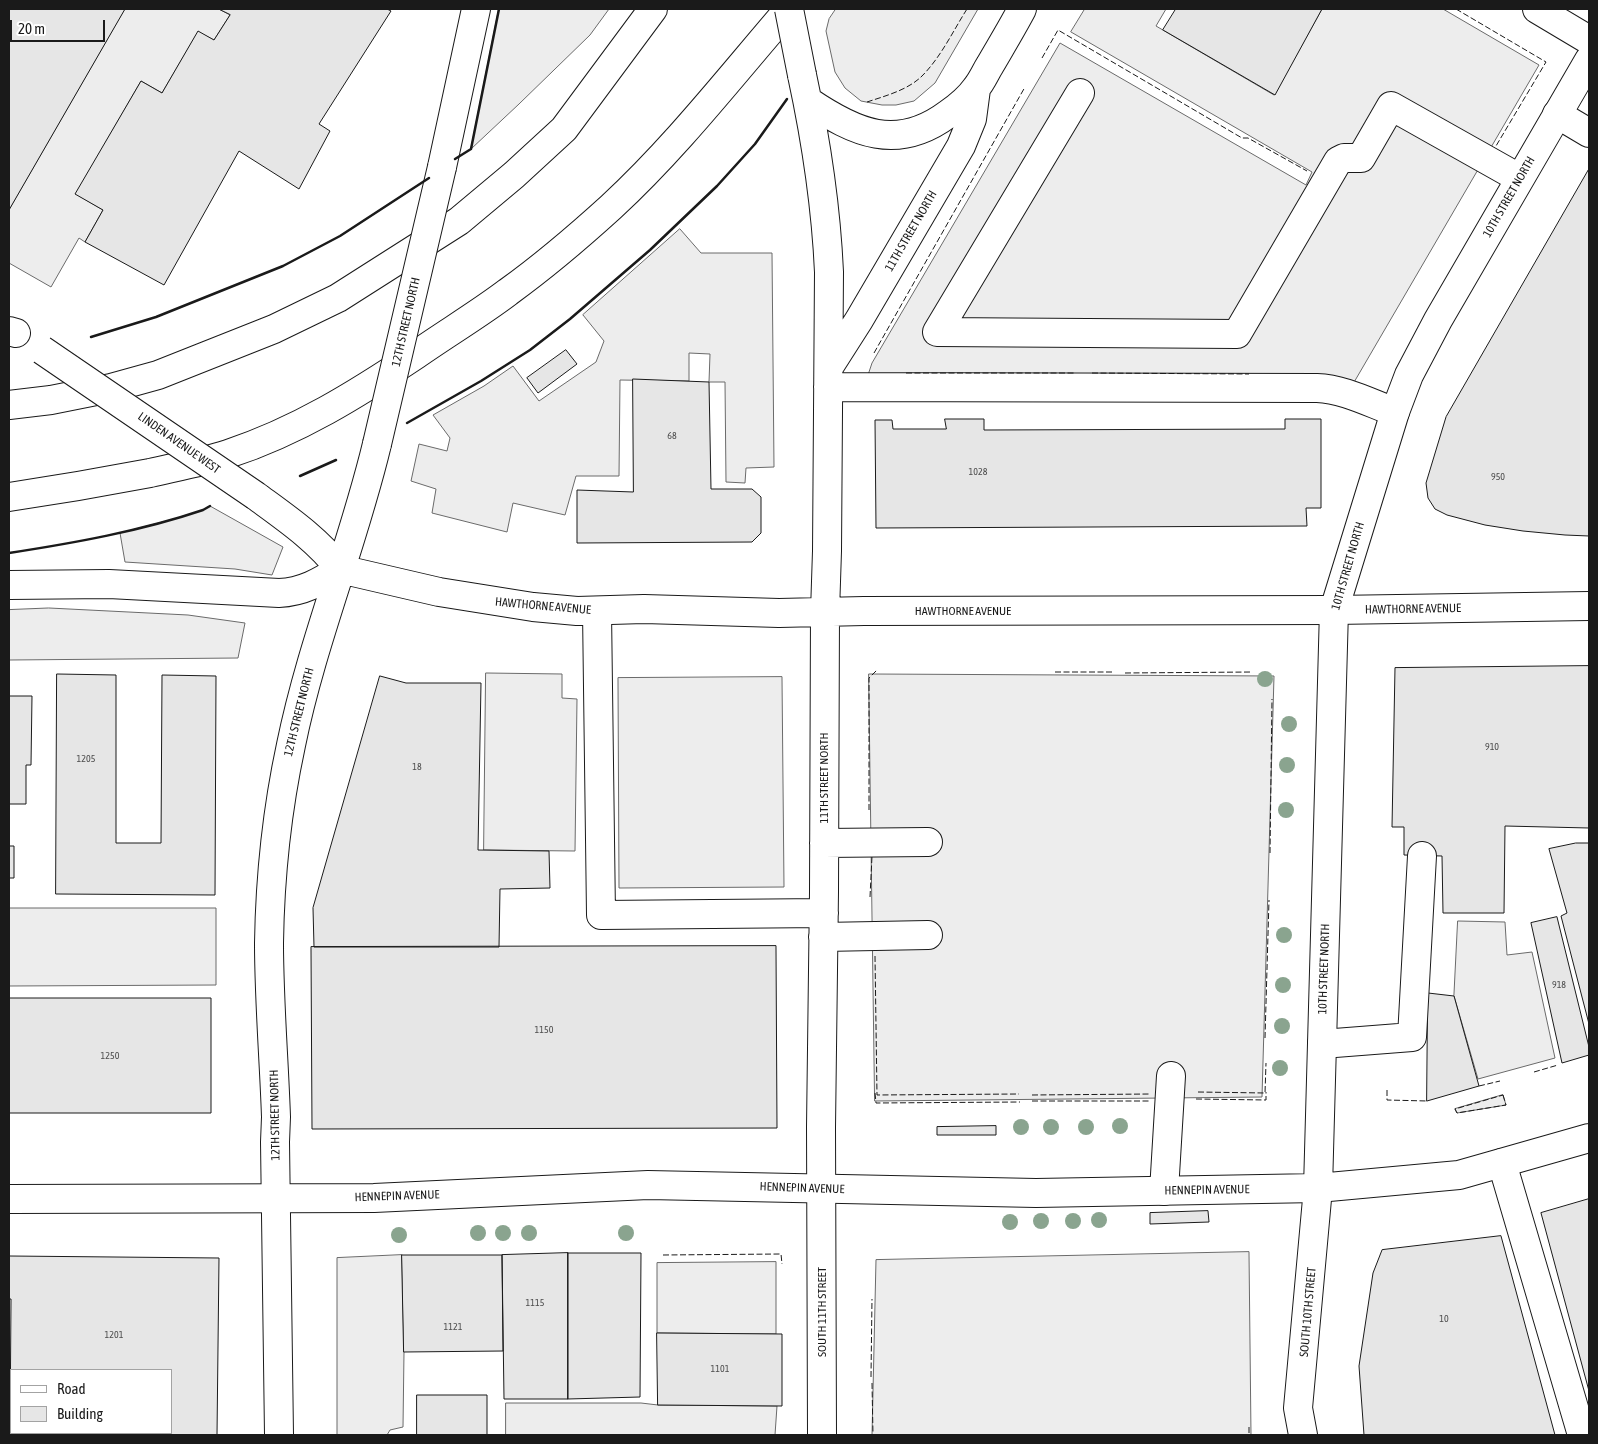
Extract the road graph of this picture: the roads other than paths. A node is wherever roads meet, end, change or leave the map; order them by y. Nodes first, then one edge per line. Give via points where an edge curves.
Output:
1 (476, 9) edge
2 (654, 9) edge
3 (769, 9) edge
4 (789, 9) edge
5 (1022, 9) edge
6 (1537, 9) edge
7 (1589, 40) edge
8 (1589, 60) edge
9 (976, 89) junction
10 (1080, 93) dead end
11 (808, 101) junction
12 (1557, 114) junction
13 (1589, 134) edge
14 (674, 143) junction
15 (1519, 178) junction
16 (11, 331) edge
17 (829, 377) junction
18 (9, 405) edge
19 (1395, 412) junction
20 (9, 496) edge
21 (340, 569) junction
22 (9, 585) edge
23 (1589, 606) edge
24 (1334, 610) junction
25 (597, 611) junction
26 (825, 612) junction
27 (928, 842) dead end
28 (824, 843) junction
29 (1422, 856) dead end
30 (823, 925) junction
31 (928, 935) dead end
32 (1322, 1044) junction
33 (1171, 1076) dead end
34 (1589, 1138) edge
35 (1502, 1163) junction
36 (821, 1188) junction
37 (1318, 1188) junction
38 (1164, 1191) junction
39 (276, 1198) junction
40 (9, 1199) edge
41 (279, 1435) edge
42 (822, 1435) edge
43 (1303, 1435) edge
44 (1582, 1435) edge

1 - 21 main road, 12TH STREET NORTH, bridge via 377,444
2 - 18 main road via 564,129 514,175 459,221 338,298 274,329 158,375 111,388
3 - 14 main road via 737,61
4 - 11 main road, 11TH STREET NORTH, bridge
4 - 14 main road
5 - 9 main road, 11TH STREET NORTH
6 - 7 main road
8 - 12 main road, 10TH STREET NORTH
9 - 11 main road, 11TH STREET NORTH via 936,122 899,135 875,134 852,127
9 - 17 main road, 11TH STREET NORTH via 972,119 965,138
10 - 15 main road via 938,332 1237,334 1338,162 1344,158 1361,158 1391,106
11 - 17 main road, 11TH STREET NORTH via 827,234
12 - 13 main road
12 - 15 main road, 10TH STREET NORTH
14 - 20 main road via 612,206 547,262 468,320 315,418 229,454 188,465
15 - 19 main road, 10TH STREET NORTH via 1423,347
16 - 21 main road, LINDEN AVENUE WEST, bridge via 256,496 304,531
17 - 19 main road via 1317,388 1346,393
17 - 26 main road, 11TH STREET NORTH
19 - 24 main road, 10TH STREET NORTH
21 - 22 main road via 312,586 279,593 127,585
21 - 25 main road, HAWTHORNE AVENUE via 464,597 533,607
21 - 39 main road, 12TH STREET NORTH via 316,645 291,743 273,855 269,943
23 - 24 main road, HAWTHORNE AVENUE
24 - 26 main road, HAWTHORNE AVENUE
24 - 32 main road, 10TH STREET NORTH
25 - 26 main road, HAWTHORNE AVENUE
25 - 30 main road via 601,915
26 - 28 main road, 11TH STREET NORTH
27 - 28 main road
28 - 30 main road, 11TH STREET NORTH
29 - 32 main road via 1412,1037
30 - 31 main road
30 - 36 main road, 11TH STREET NORTH
32 - 37 main road, 10TH STREET NORTH
33 - 38 main road
34 - 35 main road, HENNEPIN AVENUE
35 - 37 main road, HENNEPIN AVENUE via 1459,1175
35 - 44 main road
36 - 38 main road, HENNEPIN AVENUE via 1036,1194
36 - 39 main road, HENNEPIN AVENUE via 648,1185 374,1198
36 - 42 main road, SOUTH 11TH STREET
37 - 38 main road, HENNEPIN AVENUE
37 - 43 main road, SOUTH 10TH STREET via 1298,1408
39 - 40 main road, HENNEPIN AVENUE
39 - 41 main road, 12TH STREET NORTH

